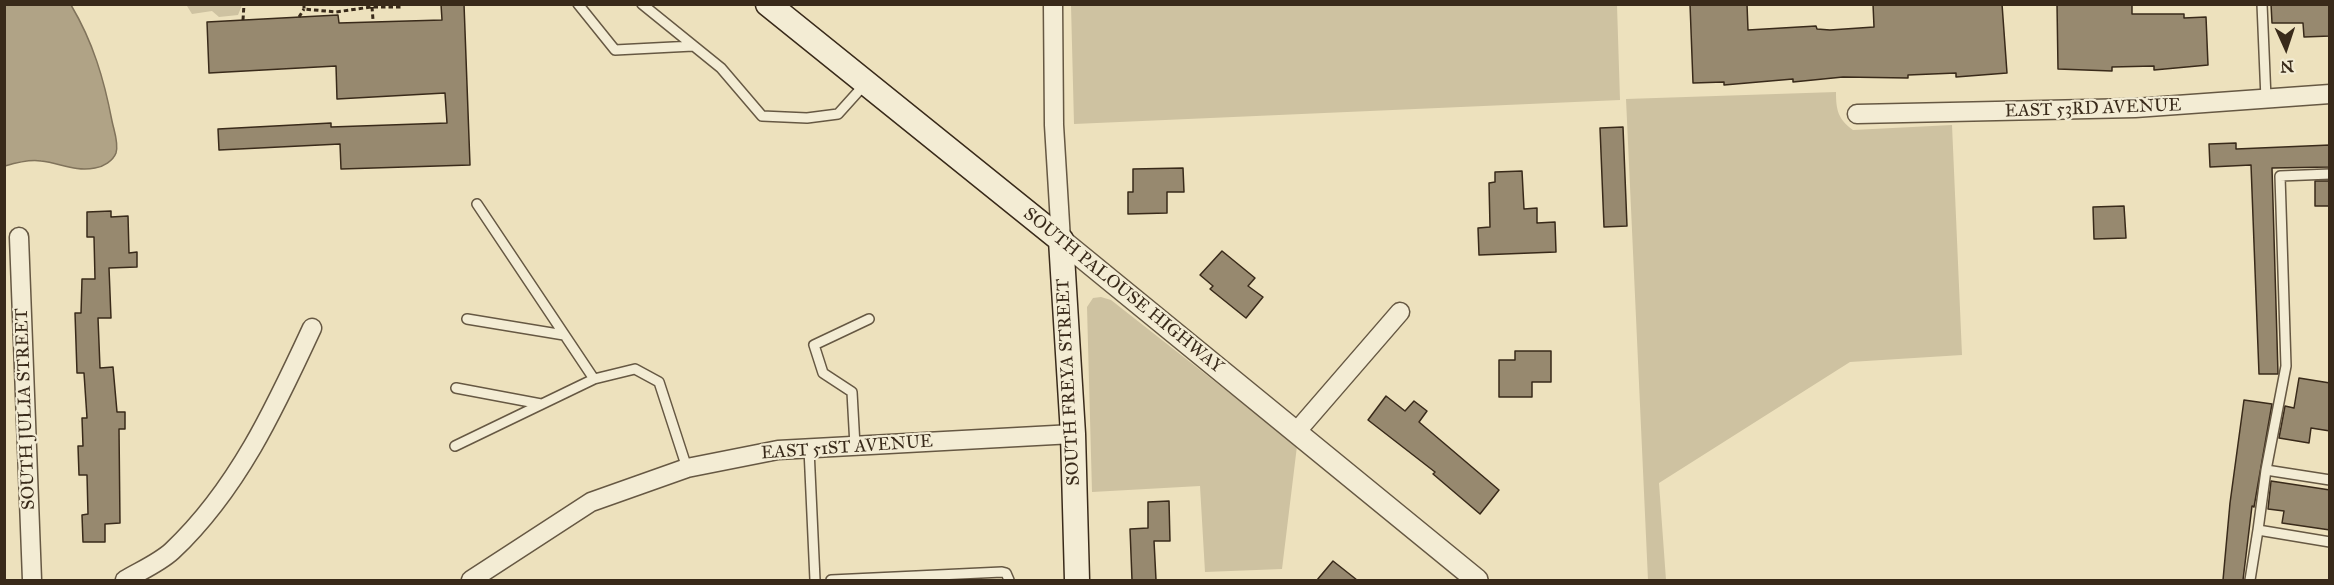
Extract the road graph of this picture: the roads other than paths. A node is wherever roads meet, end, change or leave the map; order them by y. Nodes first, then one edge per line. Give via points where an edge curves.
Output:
1 (578, 4) edge
2 (642, 4) edge
3 (768, 4) edge
4 (1053, 4) edge
5 (2262, 4) edge
6 (693, 46) junction
7 (865, 84) junction
8 (2330, 94) edge
9 (2266, 99) junction
10 (1857, 114) dead end
11 (2330, 174) edge
12 (477, 204) dead end
13 (19, 237) dead end
14 (1061, 240) junction
15 (1400, 312) dead end
16 (467, 319) dead end
17 (869, 320) dead end
18 (312, 328) dead end
19 (564, 335) junction
20 (594, 380) junction
21 (456, 388) dead end
22 (541, 404) junction
23 (1297, 431) junction
24 (1073, 434) junction
25 (455, 446) dead end
26 (855, 446) junction
27 (809, 449) junction
28 (687, 468) junction
29 (2266, 470) junction
30 (2330, 480) edge
31 (2258, 530) junction
32 (2330, 542) edge
33 (478, 578) edge
34 (32, 580) edge
35 (125, 580) edge
36 (815, 580) edge
37 (831, 580) edge
38 (1009, 580) edge
39 (1077, 580) edge
40 (1477, 580) edge
41 (2250, 580) edge

1 - 6 lane via 615,50
2 - 6 lane
3 - 7 main road, SOUTH PALOUSE HIGHWAY
4 - 14 street, SOUTH FREYA STREET via 1054,125
5 - 9 lane
6 - 7 lane via 721,68 762,116 807,118 838,114
7 - 14 main road, SOUTH PALOUSE HIGHWAY
8 - 9 street, EAST 53RD AVENUE
9 - 10 street, EAST 53RD AVENUE via 2135,108
11 - 29 lane via 2280,176 2286,366
12 - 19 lane
13 - 34 street, SOUTH JULIA STREET
14 - 23 street, SOUTH PALOUSE HIGHWAY
14 - 24 main road, SOUTH FREYA STREET
15 - 23 street
16 - 19 lane
17 - 26 lane via 814,345 823,373 852,392
18 - 35 street via 276,405 228,486 171,552
19 - 20 lane
20 - 22 lane
20 - 28 lane via 635,369 659,382
21 - 22 lane
22 - 25 lane
23 - 40 street, SOUTH PALOUSE HIGHWAY
24 - 26 street, EAST 51ST AVENUE
24 - 39 main road, SOUTH FREYA STREET
26 - 27 street, EAST 51ST AVENUE
27 - 28 street, EAST 51ST AVENUE via 778,450
27 - 36 lane
28 - 33 street, EAST 51ST AVENUE via 591,501
29 - 30 lane
29 - 31 lane
31 - 32 lane
31 - 41 lane
37 - 38 lane via 1002,572

